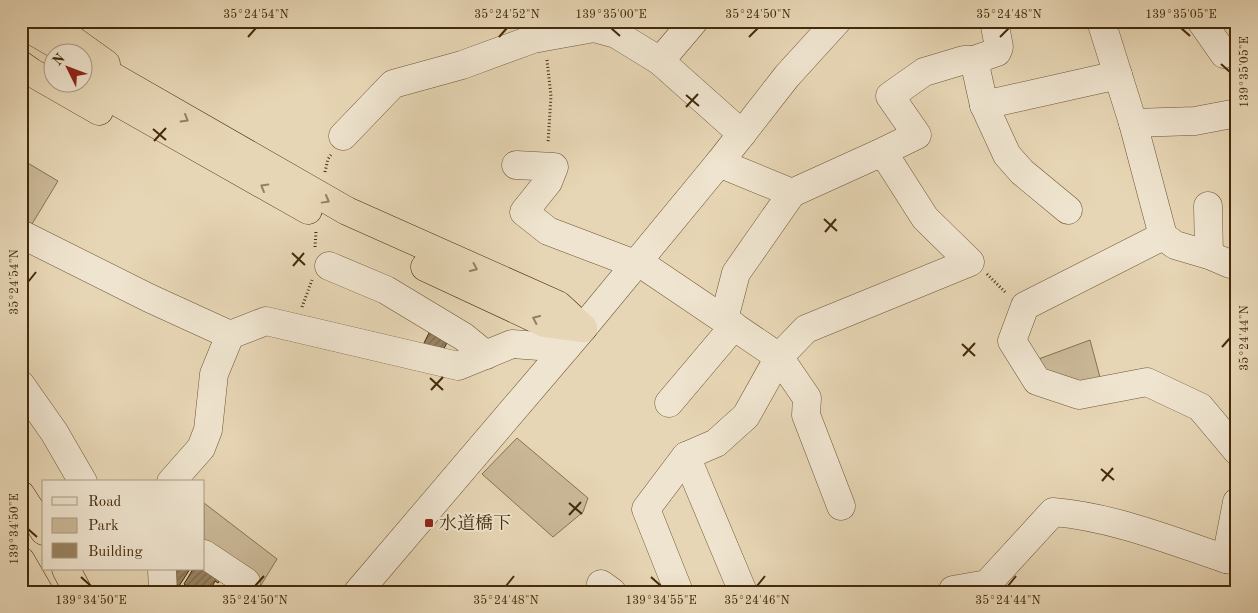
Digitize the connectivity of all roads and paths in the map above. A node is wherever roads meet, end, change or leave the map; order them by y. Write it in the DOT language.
graph roads {
  1 [pos="46,21"];
  2 [pos="694,21"];
  3 [pos="837,21"];
  4 [pos="994,21"];
  5 [pos="1101,21"];
  6 [pos="1201,21"];
  7 [pos="21,24"];
  8 [pos="594,24"];
  9 [pos="53,42"];
  10 [pos="21,47"];
  11 [pos="1237,48"];
  12 [pos="42,59"];
  13 [pos="974,60"];
  14 [pos="660,61"];
  15 [pos="21,65"];
  16 [pos="92,66"];
  17 [pos="549,67"];
  18 [pos="1118,74"];
  19 [pos="92,86"];
  20 [pos="984,105"];
  21 [pos="156,113"];
  22 [pos="1237,113"];
  23 [pos="1133,123"];
  24 [pos="742,134"];
  25 [pos="343,136"];
  26 [pos="548,145"];
  27 [pos="878,154"];
  28 [pos="719,163"];
  29 [pos="516,165"];
  30 [pos="325,175"];
  31 [pos="792,193"];
  32 [pos="1208,206"];
  33 [pos="1068,210"];
  34 [pos="21,234"];
  35 [pos="1163,236"];
  36 [pos="970,262"];
  37 [pos="636,263"];
  38 [pos="329,266"];
  39 [pos="1025,306"];
  40 [pos="729,322"];
  41 [pos="230,335"];
  42 [pos="575,338"];
  43 [pos="486,355"];
  44 [pos="779,357"];
  45 [pos="21,385"];
  46 [pos="668,403"];
  47 [pos="1237,451"];
  48 [pos="686,456"];
  49 [pos="82,480"];
  50 [pos="173,480"];
  51 [pos="21,494"];
  52 [pos="1237,502"];
  53 [pos="841,506"];
  54 [pos="42,528"];
  55 [pos="205,555"];
  56 [pos="1231,560"];
  57 [pos="21,561"];
  58 [pos="67,570"];
  59 [pos="162,570"];
  60 [pos="246,582"];
  61 [pos="39,592"];
  62 [pos="78,592"];
  63 [pos="163,592"];
  64 [pos="358,592"];
  65 [pos="679,592"];
  66 [pos="743,592"];
  67 [pos="952,592"];
  1 -- 21 [label="highway"];
  2 -- 14 [label="street"];
  3 -- 24 [label="street"];
  4 -- 13 [label="street"];
  5 -- 18 [label="street"];
  6 -- 11 [label="street"];
  7 -- 9 [label="highway"];
  8 -- 14 [label="street"];
  8 -- 25 [label="street"];
  10 -- 12 [label="highway"];
  13 -- 20 [label="street"];
  13 -- 27 [label="street"];
  14 -- 24 [label="street"];
  15 -- 21 [label="highway"];
  16 -- 21 [label="highway"];
  17 -- 26 [label="path"];
  18 -- 20 [label="street"];
  18 -- 23 [label="street"];
  19 -- 21 [label="highway"];
  20 -- 33 [label="street"];
  21 -- 42 [label="highway"];
  22 -- 23 [label="street"];
  23 -- 35 [label="street"];
  24 -- 28 [label="street"];
  25 -- 30 [label="path"];
  27 -- 31 [label="street"];
  27 -- 36 [label="street"];
  28 -- 31 [label="street"];
  28 -- 37 [label="street"];
  29 -- 37 [label="street"];
  31 -- 40 [label="street"];
  32 -- 35 [label="street"];
  34 -- 41 [label="street"];
  35 -- 39 [label="street"];
  36 -- 39 [label="path"];
  36 -- 44 [label="street"];
  37 -- 40 [label="street"];
  37 -- 42 [label="street"];
  38 -- 43 [label="street"];
  39 -- 47 [label="street"];
  40 -- 44 [label="street"];
  40 -- 46 [label="street"];
  41 -- 43 [label="street"];
  41 -- 50 [label="street"];
  42 -- 43 [label="street"];
  42 -- 64 [label="street"];
  44 -- 48 [label="street"];
  44 -- 53 [label="street"];
  45 -- 49 [label="street"];
  48 -- 65 [label="street"];
  48 -- 66 [label="street"];
  51 -- 54 [label="highway"];
  52 -- 56 [label="street"];
  55 -- 60 [label="street"];
  56 -- 67 [label="street"];
  57 -- 61 [label="highway"];
  58 -- 62 [label="highway"];
  59 -- 63 [label="street"];
}
